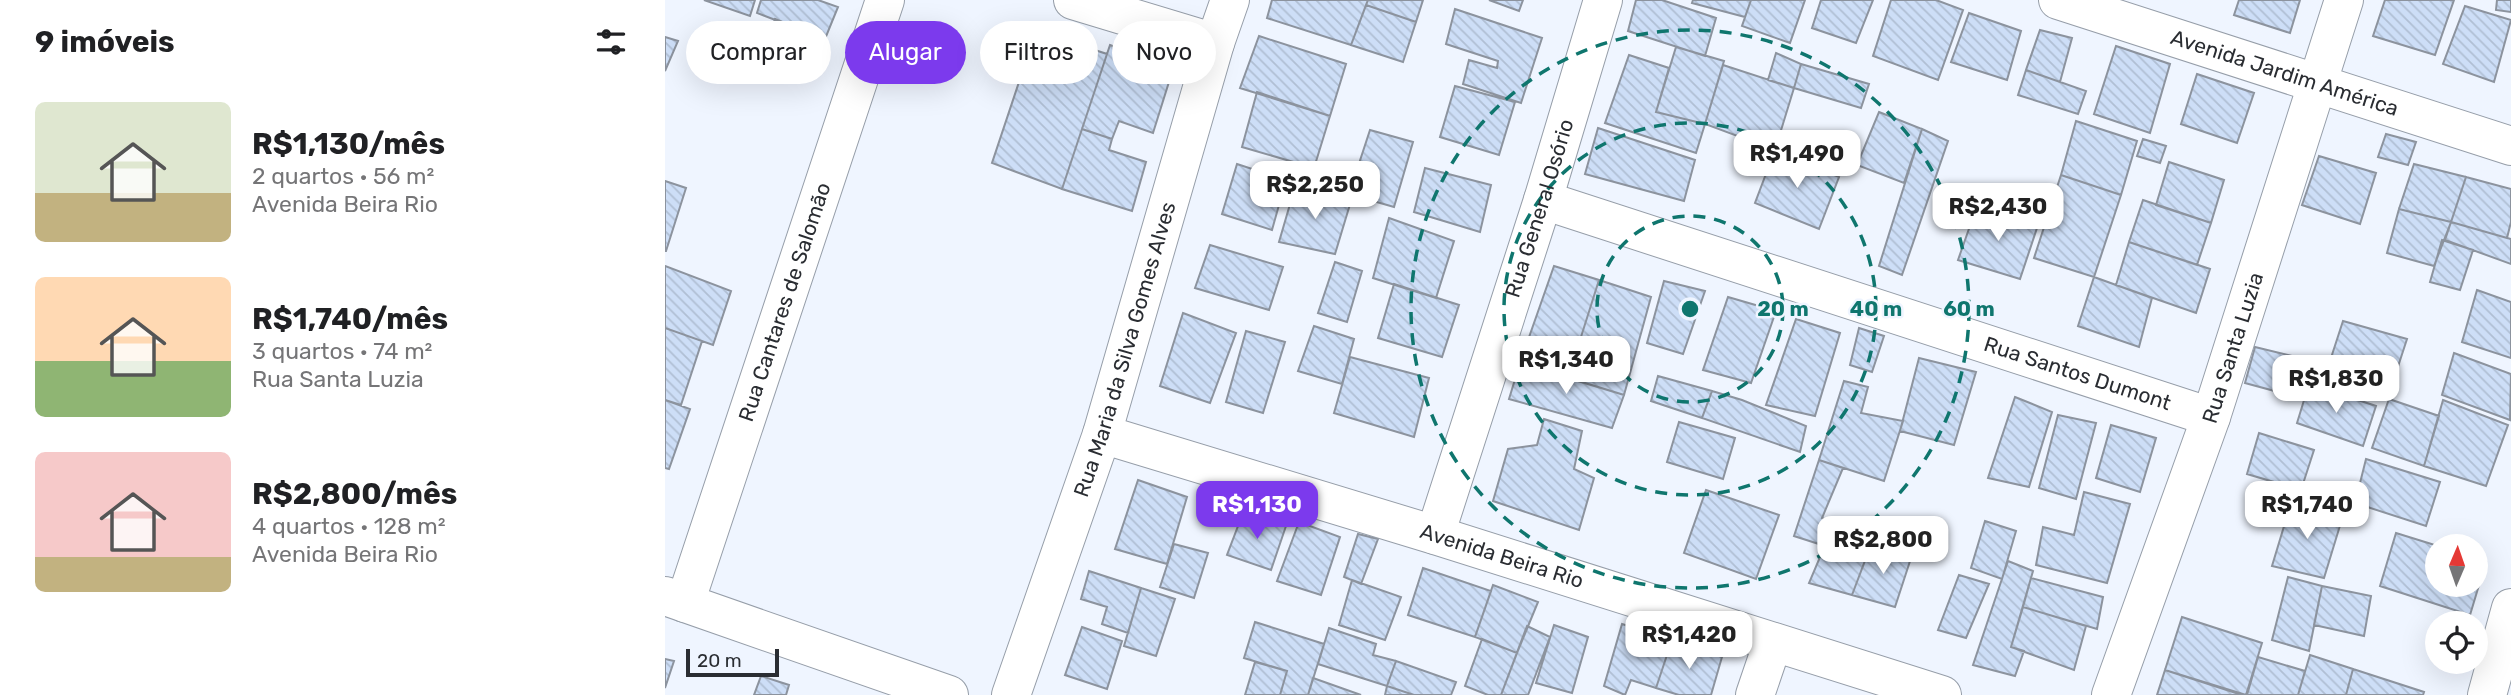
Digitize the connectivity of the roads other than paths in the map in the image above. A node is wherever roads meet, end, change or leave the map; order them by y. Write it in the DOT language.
graph roads {
  1 [pos="885,0"];
  2 [pos="1073,0"];
  3 [pos="1230,0"];
  4 [pos="1603,0"];
  5 [pos="2057,0"];
  6 [pos="2344,0"];
  7 [pos="1142,21"];
  8 [pos="1216,40"];
  9 [pos="1203,84"];
  10 [pos="2318,84"];
  11 [pos="2511,146"];
  12 [pos="1543,200"];
  13 [pos="2211,418"];
  14 [pos="1102,434"];
  15 [pos="1435,535"];
  16 [pos="675,600"];
  17 [pos="2511,608"];
  18 [pos="1773,642"];
  19 [pos="949,695"];
  20 [pos="1011,695"];
  21 [pos="1755,695"];
  22 [pos="1942,695"];
  23 [pos="2111,695"];
  24 [pos="2487,695"];
  1 -- 16 [label="street, Rua Cantares de Salomão"];
  2 -- 7 [label="street"];
  3 -- 8 [label="street, Rua Maria da Silva Gomes Alves"];
  4 -- 12 [label="street, Rua General Osório"];
  5 -- 10 [label="street, Avenida Jardim América"];
  6 -- 10 [label="street, Rua Santa Luzia"];
  9 -- 14 [label="street, Rua Maria da Silva Gomes Alves"];
  10 -- 11 [label="street, Avenida Jardim América"];
  10 -- 13 [label="street, Rua Santa Luzia"];
  12 -- 13 [label="street, Rua Santos Dumont"];
  12 -- 15 [label="street, Rua General Osório"];
  13 -- 23 [label="street, Rua Santa Luzia"];
  14 -- 15 [label="street, Avenida Beira Rio"];
  14 -- 20 [label="street, Rua Maria da Silva Gomes Alves"];
  15 -- 18 [label="street, Avenida Beira Rio"];
  16 -- 19 [label="street"];
  17 -- 24 [label="street"];
  18 -- 21 [label="street"];
  18 -- 22 [label="street, Avenida Beira Rio"];
}
